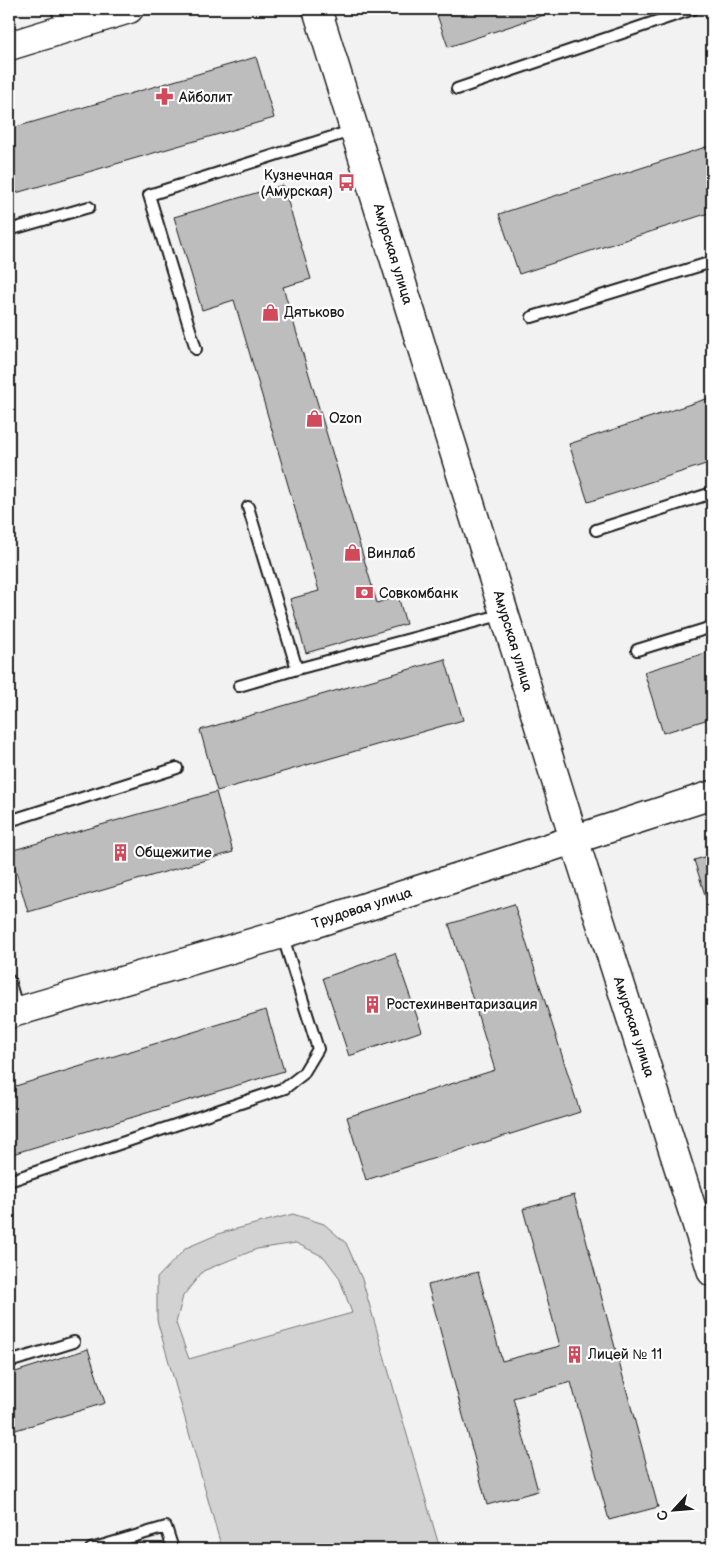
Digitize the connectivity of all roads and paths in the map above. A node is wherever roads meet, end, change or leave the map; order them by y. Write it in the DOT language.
graph roads {
  1 [pos="129,9"];
  2 [pos="316,9"];
  3 [pos="693,9"];
  4 [pos="60,19"];
  5 [pos="9,46"];
  6 [pos="457,89"];
  7 [pos="354,130"];
  8 [pos="88,207"];
  9 [pos="9,230"];
  10 [pos="712,262"];
  11 [pos="532,317"];
  12 [pos="196,349"];
  13 [pos="712,493"];
  14 [pos="248,507"];
  15 [pos="596,530"];
  16 [pos="505,614"];
  17 [pos="712,627"];
  18 [pos="637,650"];
  19 [pos="297,669"];
  20 [pos="239,686"];
  21 [pos="177,768"];
  22 [pos="712,795"];
  23 [pos="9,821"];
  24 [pos="574,839"];
  25 [pos="282,934"];
  26 [pos="9,980"];
  27 [pos="14,1013"];
  28 [pos="9,1181"];
  29 [pos="712,1272"];
  30 [pos="74,1342"];
  31 [pos="9,1362"];
  32 [pos="91,1549"];
  33 [pos="173,1549"];
  1 -- 4 [label="street"];
  2 -- 7 [label="street, Амурская улица"];
  3 -- 6 [label="lane"];
  4 -- 5 [label="street"];
  7 -- 12 [label="lane"];
  7 -- 16 [label="street, Амурская улица"];
  8 -- 9 [label="lane"];
  10 -- 11 [label="lane"];
  13 -- 15 [label="lane"];
  14 -- 19 [label="lane"];
  16 -- 19 [label="lane"];
  16 -- 24 [label="street, Амурская улица"];
  17 -- 18 [label="lane"];
  19 -- 20 [label="lane"];
  21 -- 23 [label="lane"];
  22 -- 24 [label="street, Трудовая улица"];
  24 -- 25 [label="street, Трудовая улица"];
  24 -- 29 [label="street, Амурская улица"];
  25 -- 27 [label="street, Трудовая улица"];
  25 -- 28 [label="lane"];
  26 -- 27 [label="lane"];
  30 -- 31 [label="lane"];
  32 -- 33 [label="lane"];
}
